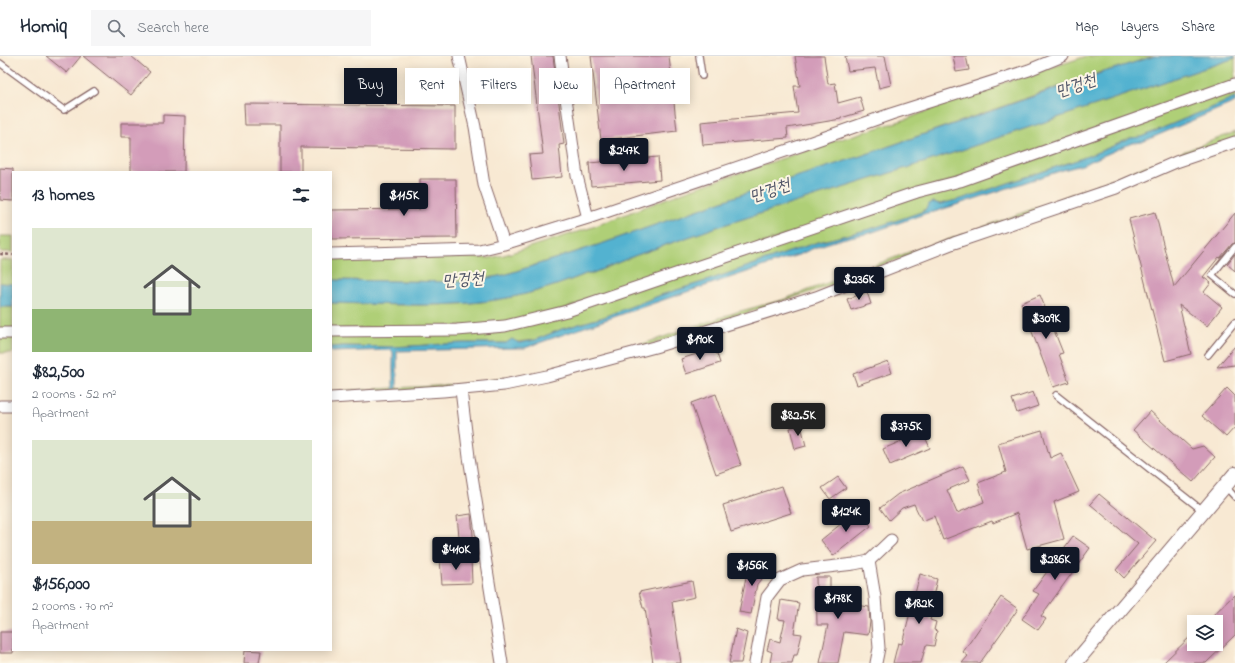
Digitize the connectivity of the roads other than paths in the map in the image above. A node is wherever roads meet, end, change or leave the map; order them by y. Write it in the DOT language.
graph roads {
  1 [pos="459,56"];
  2 [pos="560,56"];
  3 [pos="699,56"];
  4 [pos="1063,56"];
  5 [pos="0,62"];
  6 [pos="702,76"];
  7 [pos="1235,84"];
  8 [pos="94,91"];
  9 [pos="1235,142"];
  10 [pos="588,218"];
  11 [pos="504,244"];
  12 [pos="1235,246"];
  13 [pos="332,254"];
  14 [pos="1235,294"];
  15 [pos="1235,322"];
  16 [pos="332,331"];
  17 [pos="0,333"];
  18 [pos="12,333"];
  19 [pos="1208,356"];
  20 [pos="461,390"];
  21 [pos="1056,395"];
  22 [pos="332,398"];
  23 [pos="0,406"];
  24 [pos="12,406"];
  25 [pos="1235,474"];
  26 [pos="1225,486"];
  27 [pos="1235,497"];
  28 [pos="1204,511"];
  29 [pos="891,540"];
  30 [pos="869,561"];
  31 [pos="502,663"];
  32 [pos="754,663"];
  33 [pos="876,663"];
  34 [pos="1074,663"];
  1 -- 11 [label="street"];
  2 -- 10 [label="street"];
  3 -- 6 [label="lane"];
  4 -- 10 [label="street"];
  5 -- 8 [label="lane"];
  7 -- 16 [label="street"];
  9 -- 20 [label="street"];
  10 -- 11 [label="street"];
  11 -- 13 [label="street"];
  12 -- 14 [label="lane"];
  15 -- 19 [label="lane"];
  17 -- 18 [label="street"];
  20 -- 22 [label="street"];
  20 -- 31 [label="street"];
  21 -- 28 [label="lane"];
  23 -- 24 [label="street"];
  25 -- 26 [label="street"];
  26 -- 27 [label="lane"];
  26 -- 28 [label="street"];
  28 -- 34 [label="street"];
  29 -- 30 [label="street"];
  30 -- 32 [label="street"];
  30 -- 33 [label="street"];
}
